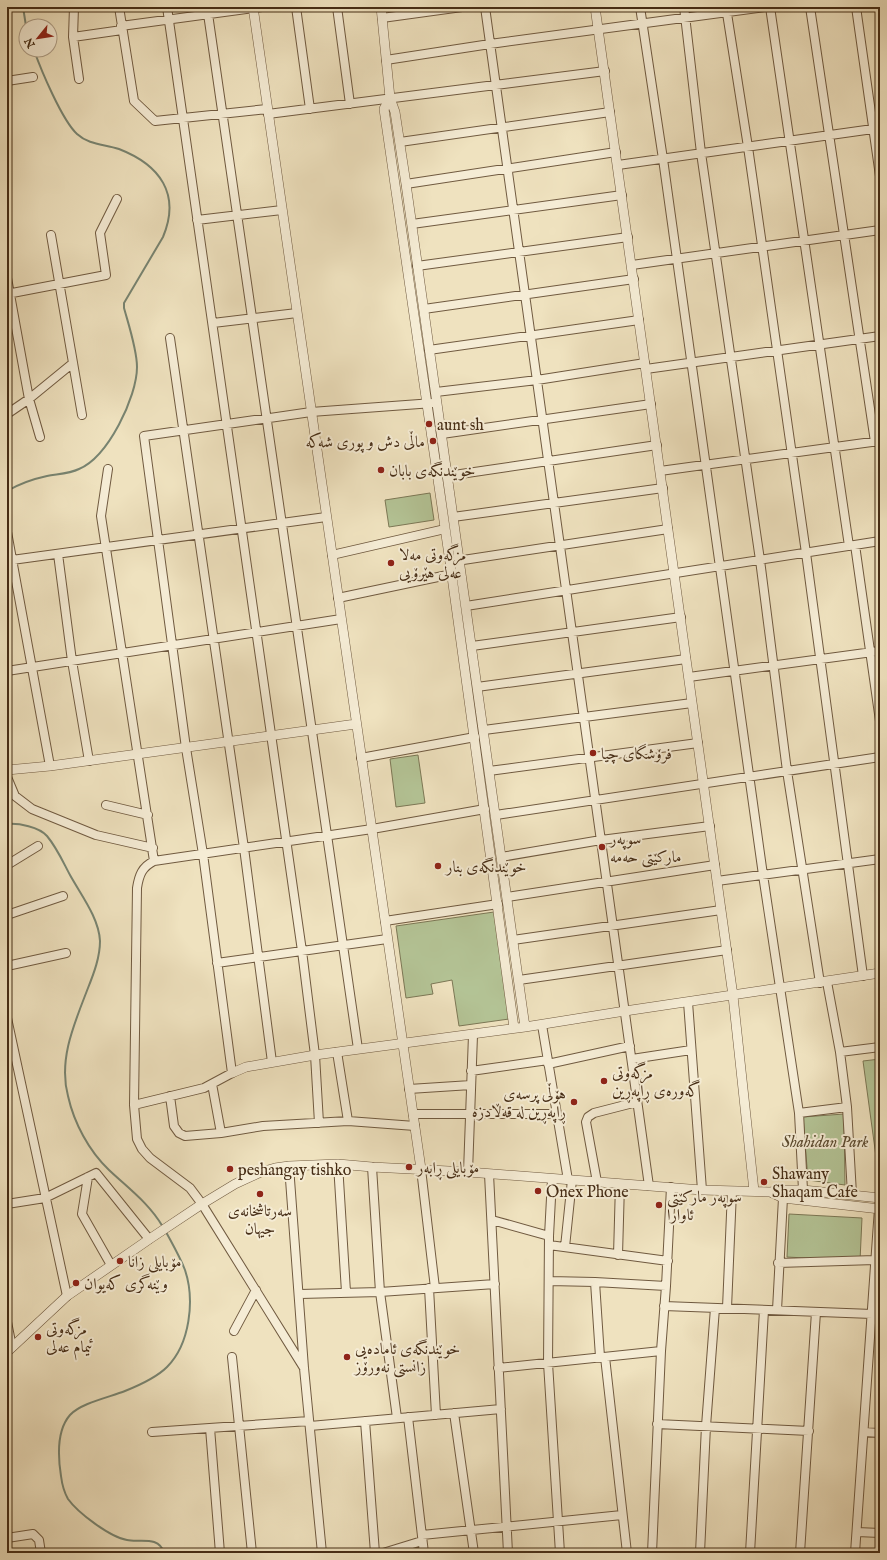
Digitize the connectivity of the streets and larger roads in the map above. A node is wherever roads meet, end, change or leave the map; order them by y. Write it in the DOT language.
graph roads {
  1 [pos="74,7"];
  2 [pos="119,7"];
  3 [pos="167,7"];
  4 [pos="256,7"];
  5 [pos="296,7"];
  6 [pos="337,7"];
  7 [pos="381,7"];
  8 [pos="462,7"];
  9 [pos="485,7"];
  10 [pos="595,7"];
  11 [pos="640,7"];
  12 [pos="684,7"];
  13 [pos="765,7"];
  14 [pos="770,7"];
  15 [pos="810,7"];
  16 [pos="856,7"];
  17 [pos="726,9"];
  18 [pos="208,11"];
  19 [pos="685,17"];
  20 [pos="382,18"];
  21 [pos="169,20"];
  22 [pos="642,23"];
  23 [pos="122,28"];
  24 [pos="598,29"];
  25 [pos="73,37"];
  26 [pos="490,44"];
  27 [pos="386,60"];
  28 [pos="605,71"];
  29 [pos="34,77"];
  30 [pos="78,79"];
  31 [pos="7,81"];
  32 [pos="496,85"];
  33 [pos="390,98"];
  34 [pos="350,104"];
  35 [pos="310,109"];
  36 [pos="268,111"];
  37 [pos="610,112"];
  38 [pos="222,114"];
  39 [pos="182,118"];
  40 [pos="501,127"];
  41 [pos="877,128"];
  42 [pos="830,135"];
  43 [pos="788,141"];
  44 [pos="400,142"];
  45 [pos="748,147"];
  46 [pos="616,152"];
  47 [pos="701,153"];
  48 [pos="663,159"];
  49 [pos="618,166"];
  50 [pos="507,169"];
  51 [pos="880,176"];
  52 [pos="406,184"];
  53 [pos="622,195"];
  54 [pos="117,199"];
  55 [pos="282,210"];
  56 [pos="513,210"];
  57 [pos="237,215"];
  58 [pos="197,220"];
  59 [pos="412,224"];
  60 [pos="880,230"];
  61 [pos="51,234"];
  62 [pos="844,235"];
  63 [pos="628,237"];
  64 [pos="803,241"];
  65 [pos="762,247"];
  66 [pos="519,252"];
  67 [pos="716,253"];
  68 [pos="677,259"];
  69 [pos="632,265"];
  70 [pos="417,266"];
  71 [pos="7,278"];
  72 [pos="634,279"];
  73 [pos="59,284"];
  74 [pos="8,294"];
  75 [pos="525,295"];
  76 [pos="424,309"];
  77 [pos="297,312"];
  78 [pos="252,318"];
  79 [pos="639,320"];
  80 [pos="213,323"];
  81 [pos="530,336"];
  82 [pos="880,336"];
  83 [pos="170,338"];
  84 [pos="860,339"];
  85 [pos="819,344"];
  86 [pos="429,350"];
  87 [pos="776,351"];
  88 [pos="731,357"];
  89 [pos="692,362"];
  90 [pos="73,363"];
  91 [pos="646,366"];
  92 [pos="537,380"];
  93 [pos="436,392"];
  94 [pos="29,399"];
  95 [pos="437,403"];
  96 [pos="427,404"];
  97 [pos="651,404"];
  98 [pos="311,412"];
  99 [pos="7,414"];
  100 [pos="82,415"];
  101 [pos="267,419"];
  102 [pos="542,420"];
  103 [pos="226,423"];
  104 [pos="184,430"];
  105 [pos="442,434"];
  106 [pos="40,436"];
  107 [pos="878,442"];
  108 [pos="657,445"];
  109 [pos="834,448"];
  110 [pos="790,453"];
  111 [pos="746,460"];
  112 [pos="548,461"];
  113 [pos="706,465"];
  114 [pos="108,469"];
  115 [pos="660,471"];
  116 [pos="447,476"];
  117 [pos="663,488"];
  118 [pos="554,503"];
  119 [pos="326,517"];
  120 [pos="453,517"];
  121 [pos="282,523"];
  122 [pos="668,528"];
  123 [pos="240,529"];
  124 [pos="445,529"];
  125 [pos="7,532"];
  126 [pos="198,534"];
  127 [pos="158,540"];
  128 [pos="880,541"];
  129 [pos="560,545"];
  130 [pos="106,546"];
  131 [pos="852,546"];
  132 [pos="806,553"];
  133 [pos="58,554"];
  134 [pos="332,556"];
  135 [pos="12,560"];
  136 [pos="760,560"];
  137 [pos="454,561"];
  138 [pos="720,566"];
  139 [pos="456,573"];
  140 [pos="675,573"];
  141 [pos="566,590"];
  142 [pos="338,598"];
  143 [pos="466,606"];
  144 [pos="681,617"];
  145 [pos="341,619"];
  146 [pos="297,626"];
  147 [pos="469,626"];
  148 [pos="459,627"];
  149 [pos="256,632"];
  150 [pos="572,633"];
  151 [pos="214,639"];
  152 [pos="172,645"];
  153 [pos="472,646"];
  154 [pos="880,651"];
  155 [pos="870,652"];
  156 [pos="123,653"];
  157 [pos="686,659"];
  158 [pos="819,659"];
  159 [pos="72,661"];
  160 [pos="774,665"];
  161 [pos="32,667"];
  162 [pos="735,670"];
  163 [pos="7,671"];
  164 [pos="578,674"];
  165 [pos="689,677"];
  166 [pos="477,687"];
  167 [pos="692,702"];
  168 [pos="584,718"];
  169 [pos="880,721"];
  170 [pos="356,724"];
  171 [pos="312,730"];
  172 [pos="484,730"];
  173 [pos="270,736"];
  174 [pos="475,737"];
  175 [pos="227,742"];
  176 [pos="698,743"];
  177 [pos="186,748"];
  178 [pos="139,754"];
  179 [pos="880,757"];
  180 [pos="361,758"];
  181 [pos="589,758"];
  182 [pos="89,761"];
  183 [pos="834,764"];
  184 [pos="50,766"];
  185 [pos="7,770"];
  186 [pos="489,771"];
  187 [pos="787,771"];
  188 [pos="7,777"];
  189 [pos="750,777"];
  190 [pos="704,784"];
  191 [pos="595,800"];
  192 [pos="106,806"];
  193 [pos="485,809"];
  194 [pos="148,814"];
  195 [pos="496,815"];
  196 [pos="710,826"];
  197 [pos="372,829"];
  198 [pos="327,834"];
  199 [pos="601,840"];
  200 [pos="286,841"];
  201 [pos="38,846"];
  202 [pos="153,848"];
  203 [pos="244,848"];
  204 [pos="203,854"];
  205 [pos="501,857"];
  206 [pos="880,859"];
  207 [pos="154,861"];
  208 [pos="848,864"];
  209 [pos="7,865"];
  210 [pos="715,865"];
  211 [pos="802,870"];
  212 [pos="763,875"];
  213 [pos="717,881"];
  214 [pos="607,882"];
  215 [pos="63,896"];
  216 [pos="507,897"];
  217 [pos="498,904"];
  218 [pos="721,910"];
  219 [pos="7,916"];
  220 [pos="385,921"];
  221 [pos="613,926"];
  222 [pos="387,939"];
  223 [pos="513,940"];
  224 [pos="343,945"];
  225 [pos="727,950"];
  226 [pos="302,951"];
  227 [pos="66,953"];
  228 [pos="259,957"];
  229 [pos="217,963"];
  230 [pos="7,966"];
  231 [pos="618,966"];
  232 [pos="880,973"];
  233 [pos="863,976"];
  234 [pos="519,980"];
  235 [pos="824,982"];
  236 [pos="780,988"];
  237 [pos="733,996"];
  238 [pos="688,1002"];
  239 [pos="625,1011"];
  240 [pos="7,1018"];
  241 [pos="542,1025"];
  242 [pos="525,1027"];
  243 [pos="514,1028"];
  244 [pos="473,1035"];
  245 [pos="403,1044"];
  246 [pos="630,1046"];
  247 [pos="880,1047"];
  248 [pos="358,1049"];
  249 [pos="692,1050"];
  250 [pos="337,1052"];
  251 [pos="840,1052"];
  252 [pos="315,1055"];
  253 [pos="632,1059"];
  254 [pos="272,1062"];
  255 [pos="548,1062"];
  256 [pos="471,1071"];
  257 [pos="232,1073"];
  258 [pos="212,1084"];
  259 [pos="471,1085"];
  260 [pos="409,1089"];
  261 [pos="170,1096"];
  262 [pos="637,1102"];
  263 [pos="134,1105"];
  264 [pos="847,1107"];
  265 [pos="799,1113"];
  266 [pos="413,1114"];
  267 [pos="470,1114"];
  268 [pos="557,1114"];
  269 [pos="348,1121"];
  270 [pos="319,1123"];
  271 [pos="414,1126"];
  272 [pos="221,1133"];
  273 [pos="338,1164"];
  274 [pos="289,1166"];
  275 [pos="372,1167"];
  276 [pos="421,1169"];
  277 [pos="468,1172"];
  278 [pos="489,1174"];
  279 [pos="88,1177"];
  280 [pos="552,1179"];
  281 [pos="570,1180"];
  282 [pos="596,1182"];
  283 [pos="620,1184"];
  284 [pos="649,1186"];
  285 [pos="671,1187"];
  286 [pos="702,1190"];
  287 [pos="803,1190"];
  288 [pos="732,1191"];
  289 [pos="754,1191"];
  290 [pos="770,1192"];
  291 [pos="852,1194"];
  292 [pos="45,1198"];
  293 [pos="783,1198"];
  294 [pos="880,1198"];
  295 [pos="7,1204"];
  296 [pos="202,1204"];
  297 [pos="879,1208"];
  298 [pos="492,1220"];
  299 [pos="549,1236"];
  300 [pos="150,1238"];
  301 [pos="878,1243"];
  302 [pos="549,1245"];
  303 [pos="565,1247"];
  304 [pos="618,1255"];
  305 [pos="875,1260"];
  306 [pos="668,1261"];
  307 [pos="778,1263"];
  308 [pos="111,1265"];
  309 [pos="549,1281"];
  310 [pos="595,1282"];
  311 [pos="495,1284"];
  312 [pos="666,1286"];
  313 [pos="432,1288"];
  314 [pos="256,1290"];
  315 [pos="346,1292"];
  316 [pos="380,1292"];
  317 [pos="876,1293"];
  318 [pos="300,1294"];
  319 [pos="67,1296"];
  320 [pos="664,1306"];
  321 [pos="715,1308"];
  322 [pos="727,1308"];
  323 [pos="764,1310"];
  324 [pos="777,1310"];
  325 [pos="816,1312"];
  326 [pos="872,1314"];
  327 [pos="7,1322"];
  328 [pos="234,1331"];
  329 [pos="10,1350"];
  330 [pos="660,1352"];
  331 [pos="603,1357"];
  332 [pos="232,1358"];
  333 [pos="548,1363"];
  334 [pos="304,1368"];
  335 [pos="498,1368"];
  336 [pos="501,1409"];
  337 [pos="454,1413"];
  338 [pos="436,1415"];
  339 [pos="408,1417"];
  340 [pos="396,1418"];
  341 [pos="365,1421"];
  342 [pos="310,1424"];
  343 [pos="657,1424"];
  344 [pos="238,1426"];
  345 [pos="706,1426"];
  346 [pos="210,1428"];
  347 [pos="757,1429"];
  348 [pos="809,1431"];
  349 [pos="152,1432"];
  350 [pos="864,1432"];
  351 [pos="880,1433"];
  352 [pos="622,1515"];
  353 [pos="558,1522"];
  354 [pos="507,1526"];
  355 [pos="471,1530"];
  356 [pos="857,1532"];
  357 [pos="880,1533"];
  358 [pos="7,1538"];
  359 [pos="422,1538"];
  360 [pos="41,1553"];
  361 [pos="220,1553"];
  362 [pos="252,1553"];
  363 [pos="322,1553"];
  364 [pos="375,1553"];
  365 [pos="383,1553"];
  366 [pos="424,1553"];
  367 [pos="474,1553"];
  368 [pos="508,1553"];
  369 [pos="560,1553"];
  370 [pos="627,1553"];
  371 [pos="652,1553"];
  372 [pos="700,1553"];
  373 [pos="750,1553"];
  374 [pos="800,1553"];
  375 [pos="855,1553"];
  1 -- 25 [label="street"];
  2 -- 23 [label="street"];
  3 -- 21 [label="street"];
  4 -- 18 [label="street"];
  4 -- 36 [label="street"];
  5 -- 35 [label="street"];
  6 -- 34 [label="street"];
  7 -- 20 [label="street"];
  8 -- 20 [label="street"];
  9 -- 26 [label="street"];
  10 -- 24 [label="street"];
  11 -- 22 [label="street"];
  12 -- 19 [label="street"];
  13 -- 17 [label="street"];
  14 -- 43 [label="street"];
  15 -- 42 [label="street"];
  16 -- 41 [label="street"];
  17 -- 19 [label="street"];
  17 -- 45 [label="street"];
  18 -- 21 [label="street"];
  18 -- 38 [label="street"];
  19 -- 22 [label="street"];
  19 -- 47 [label="street"];
  20 -- 27 [label="street"];
  21 -- 23 [label="street"];
  21 -- 39 [label="street"];
  22 -- 24 [label="street"];
  22 -- 48 [label="street"];
  23 -- 25 [label="street"];
  23 -- 39 [label="street"];
  24 -- 26 [label="street"];
  24 -- 28 [label="street"];
  25 -- 30 [label="street"];
  26 -- 27 [label="street"];
  26 -- 32 [label="street"];
  27 -- 33 [label="street"];
  28 -- 32 [label="street"];
  28 -- 37 [label="street"];
  29 -- 31 [label="street"];
  32 -- 33 [label="street"];
  32 -- 40 [label="street"];
  33 -- 34 [label="street"];
  33 -- 44 [label="street"];
  33 -- 96 [label="street"];
  34 -- 35 [label="street"];
  35 -- 36 [label="street"];
  36 -- 38 [label="street"];
  36 -- 55 [label="street"];
  37 -- 40 [label="street"];
  37 -- 46 [label="street"];
  38 -- 39 [label="street"];
  38 -- 57 [label="street"];
  39 -- 58 [label="street"];
  40 -- 44 [label="street"];
  40 -- 50 [label="street"];
  41 -- 42 [label="street"];
  41 -- 51 [label="street"];
  42 -- 43 [label="street"];
  42 -- 62 [label="street"];
  43 -- 45 [label="street"];
  43 -- 64 [label="street"];
  44 -- 52 [label="street"];
  45 -- 47 [label="street"];
  45 -- 65 [label="street"];
  46 -- 49 [label="street"];
  46 -- 50 [label="street"];
  47 -- 48 [label="street"];
  47 -- 67 [label="street"];
  48 -- 49 [label="street"];
  48 -- 68 [label="street"];
  49 -- 53 [label="street"];
  50 -- 52 [label="street"];
  50 -- 56 [label="street"];
  52 -- 59 [label="street"];
  53 -- 56 [label="street"];
  53 -- 63 [label="street"];
  54 -- 73 [label="street"];
  55 -- 57 [label="street"];
  55 -- 77 [label="street"];
  56 -- 59 [label="street"];
  56 -- 66 [label="street"];
  57 -- 58 [label="street"];
  57 -- 78 [label="street"];
  58 -- 80 [label="street"];
  59 -- 70 [label="street"];
  60 -- 62 [label="street"];
  61 -- 73 [label="street"];
  62 -- 64 [label="street"];
  62 -- 84 [label="street"];
  63 -- 66 [label="street"];
  63 -- 69 [label="street"];
  64 -- 65 [label="street"];
  64 -- 85 [label="street"];
  65 -- 67 [label="street"];
  65 -- 87 [label="street"];
  66 -- 70 [label="street"];
  66 -- 75 [label="street"];
  67 -- 68 [label="street"];
  67 -- 88 [label="street"];
  68 -- 69 [label="street"];
  68 -- 89 [label="street"];
  69 -- 72 [label="street"];
  70 -- 76 [label="street"];
  71 -- 74 [label="street"];
  72 -- 75 [label="street"];
  72 -- 79 [label="street"];
  73 -- 74 [label="street"];
  73 -- 90 [label="street"];
  74 -- 94 [label="street"];
  75 -- 76 [label="street"];
  75 -- 81 [label="street"];
  76 -- 86 [label="street"];
  77 -- 78 [label="street"];
  77 -- 98 [label="street"];
  78 -- 80 [label="street"];
  78 -- 101 [label="street"];
  79 -- 81 [label="street"];
  79 -- 91 [label="street"];
  80 -- 103 [label="street"];
  81 -- 86 [label="street"];
  81 -- 92 [label="street"];
  82 -- 84 [label="street"];
  83 -- 104 [label="street"];
  84 -- 85 [label="street"];
  84 -- 107 [label="street"];
  85 -- 87 [label="street"];
  85 -- 109 [label="street"];
  86 -- 93 [label="street"];
  87 -- 88 [label="street"];
  87 -- 110 [label="street"];
  88 -- 89 [label="street"];
  88 -- 111 [label="street"];
  89 -- 91 [label="street"];
  89 -- 113 [label="street"];
  90 -- 94 [label="street"];
  90 -- 100 [label="street"];
  91 -- 92 [label="street"];
  91 -- 97 [label="street"];
  92 -- 93 [label="street"];
  92 -- 102 [label="street"];
  93 -- 95 [label="street"];
  94 -- 99 [label="street"];
  94 -- 106 [label="street"];
  95 -- 96 [label="street"];
  95 -- 105 [label="street"];
  96 -- 98 [label="street"];
  96 -- 124 [label="street"];
  97 -- 102 [label="street"];
  97 -- 108 [label="street"];
  98 -- 101 [label="street"];
  98 -- 119 [label="street"];
  101 -- 103 [label="street"];
  101 -- 121 [label="street"];
  102 -- 105 [label="street"];
  102 -- 112 [label="street"];
  103 -- 104 [label="street"];
  103 -- 123 [label="street"];
  104 -- 126 [label="street"];
  104 -- 127 [label="street"];
  105 -- 116 [label="street"];
  107 -- 109 [label="street"];
  108 -- 112 [label="street"];
  108 -- 115 [label="street"];
  109 -- 110 [label="street"];
  109 -- 131 [label="street"];
  110 -- 111 [label="street"];
  110 -- 132 [label="street"];
  111 -- 113 [label="street"];
  111 -- 136 [label="street"];
  112 -- 116 [label="street"];
  112 -- 118 [label="street"];
  113 -- 115 [label="street"];
  113 -- 138 [label="street"];
  114 -- 130 [label="street"];
  115 -- 117 [label="street"];
  116 -- 120 [label="street"];
  117 -- 118 [label="street"];
  117 -- 122 [label="street"];
  118 -- 120 [label="street"];
  118 -- 129 [label="street"];
  119 -- 121 [label="street"];
  119 -- 134 [label="street"];
  120 -- 137 [label="street"];
  121 -- 123 [label="street"];
  121 -- 146 [label="street"];
  122 -- 129 [label="street"];
  122 -- 140 [label="street"];
  123 -- 126 [label="street"];
  123 -- 149 [label="street"];
  124 -- 134 [label="street"];
  124 -- 137 [label="street"];
  125 -- 135 [label="street"];
  126 -- 127 [label="street"];
  126 -- 151 [label="street"];
  127 -- 130 [label="street"];
  127 -- 152 [label="street"];
  128 -- 131 [label="street"];
  129 -- 137 [label="street"];
  129 -- 141 [label="street"];
  130 -- 133 [label="street"];
  130 -- 156 [label="street"];
  131 -- 132 [label="street"];
  131 -- 155 [label="street"];
  132 -- 136 [label="street"];
  132 -- 158 [label="street"];
  133 -- 135 [label="street"];
  133 -- 159 [label="street"];
  134 -- 142 [label="street"];
  135 -- 161 [label="street"];
  136 -- 138 [label="street"];
  136 -- 160 [label="street"];
  137 -- 139 [label="street"];
  138 -- 140 [label="street"];
  138 -- 162 [label="street"];
  139 -- 142 [label="street"];
  139 -- 143 [label="street"];
  139 -- 148 [label="street"];
  140 -- 141 [label="street"];
  140 -- 144 [label="street"];
  141 -- 143 [label="street"];
  141 -- 150 [label="street"];
  142 -- 145 [label="street"];
  143 -- 147 [label="street"];
  144 -- 150 [label="street"];
  144 -- 157 [label="street"];
  145 -- 146 [label="street"];
  145 -- 170 [label="street"];
  146 -- 149 [label="street"];
  146 -- 171 [label="street"];
  147 -- 148 [label="street"];
  147 -- 153 [label="street"];
  148 -- 174 [label="street"];
  149 -- 151 [label="street"];
  149 -- 173 [label="street"];
  150 -- 153 [label="street"];
  150 -- 164 [label="street"];
  151 -- 152 [label="street"];
  151 -- 175 [label="street"];
  152 -- 156 [label="street"];
  152 -- 177 [label="street"];
  153 -- 166 [label="street"];
  154 -- 155 [label="street"];
  155 -- 158 [label="street"];
  155 -- 169 [label="street"];
  156 -- 159 [label="street"];
  156 -- 178 [label="street"];
  157 -- 164 [label="street"];
  157 -- 165 [label="street"];
  158 -- 160 [label="street"];
  158 -- 183 [label="street"];
  159 -- 161 [label="street"];
  159 -- 182 [label="street"];
  160 -- 162 [label="street"];
  160 -- 187 [label="street"];
  161 -- 163 [label="street"];
  161 -- 184 [label="street"];
  162 -- 165 [label="street"];
  162 -- 189 [label="street"];
  164 -- 166 [label="street"];
  164 -- 168 [label="street"];
  165 -- 167 [label="street"];
  166 -- 172 [label="street"];
  167 -- 168 [label="street"];
  167 -- 176 [label="street"];
  168 -- 172 [label="street"];
  168 -- 181 [label="street"];
  170 -- 171 [label="street"];
  170 -- 180 [label="street"];
  171 -- 173 [label="street"];
  171 -- 198 [label="street"];
  172 -- 186 [label="street"];
  173 -- 175 [label="street"];
  173 -- 200 [label="street"];
  174 -- 180 [label="street"];
  174 -- 193 [label="street"];
  175 -- 177 [label="street"];
  175 -- 203 [label="street"];
  176 -- 181 [label="street"];
  176 -- 190 [label="street"];
  177 -- 178 [label="street"];
  177 -- 204 [label="street"];
  178 -- 182 [label="street"];
  178 -- 194 [label="street"];
  179 -- 183 [label="street"];
  180 -- 197 [label="street"];
  181 -- 186 [label="street"];
  181 -- 191 [label="street"];
  182 -- 184 [label="street"];
  183 -- 187 [label="street"];
  183 -- 208 [label="street"];
  184 -- 185 [label="street"];
  186 -- 195 [label="street"];
  187 -- 189 [label="street"];
  187 -- 211 [label="street"];
  188 -- 202 [label="street"];
  189 -- 190 [label="street"];
  189 -- 212 [label="street"];
  190 -- 191 [label="street"];
  190 -- 196 [label="street"];
  191 -- 195 [label="street"];
  191 -- 199 [label="street"];
  192 -- 194 [label="street"];
  193 -- 197 [label="street"];
  193 -- 217 [label="street"];
  194 -- 202 [label="street"];
  195 -- 205 [label="street"];
  196 -- 199 [label="street"];
  196 -- 210 [label="street"];
  197 -- 198 [label="street"];
  197 -- 220 [label="street"];
  198 -- 200 [label="street"];
  198 -- 224 [label="street"];
  199 -- 205 [label="street"];
  199 -- 214 [label="street"];
  200 -- 203 [label="street"];
  200 -- 226 [label="street"];
  201 -- 209 [label="street"];
  202 -- 207 [label="street"];
  203 -- 204 [label="street"];
  203 -- 228 [label="street"];
  204 -- 207 [label="street"];
  204 -- 229 [label="street"];
  205 -- 216 [label="street"];
  206 -- 208 [label="street"];
  207 -- 263 [label="street"];
  208 -- 211 [label="street"];
  208 -- 233 [label="street"];
  210 -- 213 [label="street"];
  210 -- 214 [label="street"];
  211 -- 212 [label="street"];
  211 -- 235 [label="street"];
  212 -- 213 [label="street"];
  212 -- 236 [label="street"];
  213 -- 218 [label="street"];
  214 -- 216 [label="street"];
  214 -- 221 [label="street"];
  215 -- 219 [label="street"];
  216 -- 223 [label="street"];
  217 -- 220 [label="street"];
  217 -- 243 [label="street"];
  218 -- 221 [label="street"];
  218 -- 225 [label="street"];
  220 -- 222 [label="street"];
  221 -- 223 [label="street"];
  221 -- 231 [label="street"];
  222 -- 224 [label="street"];
  222 -- 245 [label="street"];
  223 -- 234 [label="street"];
  224 -- 226 [label="street"];
  224 -- 248 [label="street"];
  225 -- 231 [label="street"];
  225 -- 237 [label="street"];
  226 -- 228 [label="street"];
  226 -- 252 [label="street"];
  227 -- 230 [label="street"];
  228 -- 229 [label="street"];
  228 -- 254 [label="street"];
  229 -- 257 [label="street"];
  231 -- 234 [label="street"];
  231 -- 239 [label="street"];
  232 -- 233 [label="street"];
  233 -- 235 [label="street"];
  234 -- 242 [label="street"];
  235 -- 236 [label="street"];
  235 -- 251 [label="street"];
  236 -- 237 [label="street"];
  236 -- 265 [label="street"];
  237 -- 238 [label="street"];
  237 -- 289 [label="street"];
  238 -- 239 [label="street"];
  238 -- 249 [label="street"];
  239 -- 241 [label="street"];
  239 -- 246 [label="street"];
  240 -- 292 [label="street"];
  241 -- 242 [label="street"];
  241 -- 255 [label="street"];
  242 -- 243 [label="street"];
  243 -- 244 [label="street"];
  244 -- 245 [label="street"];
  244 -- 256 [label="street"];
  245 -- 248 [label="street"];
  245 -- 260 [label="street"];
  246 -- 253 [label="street"];
  246 -- 255 [label="street"];
  247 -- 251 [label="street"];
  248 -- 250 [label="street"];
  249 -- 253 [label="street"];
  249 -- 286 [label="street"];
  250 -- 252 [label="street"];
  250 -- 269 [label="street"];
  251 -- 264 [label="street"];
  252 -- 254 [label="street"];
  252 -- 270 [label="street"];
  253 -- 262 [label="street"];
  254 -- 257 [label="street"];
  255 -- 256 [label="street"];
  255 -- 268 [label="street"];
  256 -- 259 [label="street"];
  257 -- 258 [label="street"];
  258 -- 261 [label="street"];
  258 -- 272 [label="street"];
  259 -- 260 [label="street"];
  259 -- 267 [label="street"];
  260 -- 266 [label="street"];
  261 -- 263 [label="street"];
  261 -- 272 [label="street"];
  262 -- 282 [label="street"];
  262 -- 284 [label="street"];
  263 -- 296 [label="street"];
  264 -- 265 [label="street"];
  264 -- 291 [label="street"];
  265 -- 287 [label="street"];
  266 -- 267 [label="street"];
  266 -- 271 [label="street"];
  267 -- 268 [label="street"];
  267 -- 277 [label="street"];
  268 -- 281 [label="street"];
  269 -- 270 [label="street"];
  269 -- 271 [label="street"];
  270 -- 272 [label="street"];
  271 -- 276 [label="street"];
  273 -- 274 [label="street"];
  273 -- 275 [label="street"];
  273 -- 315 [label="street"];
  274 -- 296 [label="street"];
  274 -- 318 [label="street"];
  275 -- 276 [label="street"];
  275 -- 316 [label="street"];
  276 -- 277 [label="street"];
  276 -- 313 [label="street"];
  277 -- 278 [label="street"];
  278 -- 280 [label="street"];
  278 -- 298 [label="street"];
  279 -- 292 [label="street"];
  279 -- 300 [label="street"];
  279 -- 308 [label="street"];
  280 -- 281 [label="street"];
  280 -- 299 [label="street"];
  281 -- 282 [label="street"];
  281 -- 303 [label="street"];
  282 -- 283 [label="street"];
  283 -- 284 [label="street"];
  283 -- 304 [label="street"];
  284 -- 285 [label="street"];
  285 -- 286 [label="street"];
  285 -- 306 [label="street"];
  286 -- 288 [label="street"];
  287 -- 290 [label="street"];
  287 -- 291 [label="street"];
  288 -- 289 [label="street"];
  288 -- 322 [label="street"];
  289 -- 290 [label="street"];
  290 -- 293 [label="street"];
  291 -- 294 [label="street"];
  292 -- 295 [label="street"];
  292 -- 319 [label="street"];
  293 -- 297 [label="street"];
  293 -- 307 [label="street"];
  296 -- 300 [label="street"];
  296 -- 314 [label="street"];
  297 -- 301 [label="street"];
  298 -- 299 [label="street"];
  298 -- 311 [label="street"];
  299 -- 302 [label="street"];
  300 -- 308 [label="street"];
  301 -- 305 [label="street"];
  302 -- 303 [label="street"];
  302 -- 309 [label="street"];
  303 -- 304 [label="street"];
  304 -- 306 [label="street"];
  305 -- 307 [label="street"];
  305 -- 317 [label="street"];
  306 -- 312 [label="street"];
  307 -- 324 [label="street"];
  308 -- 319 [label="street"];
  309 -- 310 [label="street"];
  309 -- 333 [label="street"];
  310 -- 312 [label="street"];
  310 -- 331 [label="street"];
  311 -- 313 [label="street"];
  311 -- 335 [label="street"];
  312 -- 320 [label="street"];
  313 -- 316 [label="street"];
  313 -- 338 [label="street"];
  314 -- 328 [label="street"];
  314 -- 334 [label="street"];
  315 -- 316 [label="street"];
  315 -- 318 [label="street"];
  316 -- 340 [label="street"];
  317 -- 326 [label="street"];
  318 -- 334 [label="street"];
  319 -- 329 [label="street"];
  320 -- 321 [label="street"];
  320 -- 330 [label="street"];
  321 -- 322 [label="street"];
  321 -- 345 [label="street"];
  322 -- 323 [label="street"];
  323 -- 324 [label="street"];
  323 -- 347 [label="street"];
  324 -- 325 [label="street"];
  325 -- 326 [label="street"];
  325 -- 348 [label="street"];
  326 -- 350 [label="street"];
  327 -- 329 [label="street"];
  330 -- 331 [label="street"];
  330 -- 343 [label="street"];
  331 -- 333 [label="street"];
  331 -- 352 [label="street"];
  332 -- 344 [label="street"];
  333 -- 335 [label="street"];
  333 -- 353 [label="street"];
  334 -- 342 [label="street"];
  335 -- 336 [label="street"];
  336 -- 337 [label="street"];
  336 -- 354 [label="street"];
  337 -- 338 [label="street"];
  337 -- 355 [label="street"];
  338 -- 339 [label="street"];
  339 -- 340 [label="street"];
  339 -- 359 [label="street"];
  340 -- 341 [label="street"];
  341 -- 342 [label="street"];
  341 -- 364 [label="street"];
  342 -- 344 [label="street"];
  342 -- 363 [label="street"];
  343 -- 345 [label="street"];
  343 -- 371 [label="street"];
  344 -- 346 [label="street"];
  344 -- 362 [label="street"];
  345 -- 347 [label="street"];
  345 -- 372 [label="street"];
  346 -- 349 [label="street"];
  346 -- 361 [label="street"];
  347 -- 348 [label="street"];
  347 -- 373 [label="street"];
  348 -- 374 [label="street"];
  350 -- 351 [label="street"];
  350 -- 356 [label="street"];
  352 -- 353 [label="street"];
  352 -- 370 [label="street"];
  353 -- 354 [label="street"];
  353 -- 369 [label="street"];
  354 -- 355 [label="street"];
  354 -- 368 [label="street"];
  355 -- 359 [label="street"];
  355 -- 367 [label="street"];
  356 -- 357 [label="street"];
  356 -- 375 [label="street"];
  358 -- 360 [label="street"];
  359 -- 365 [label="street"];
  359 -- 366 [label="street"];
}
